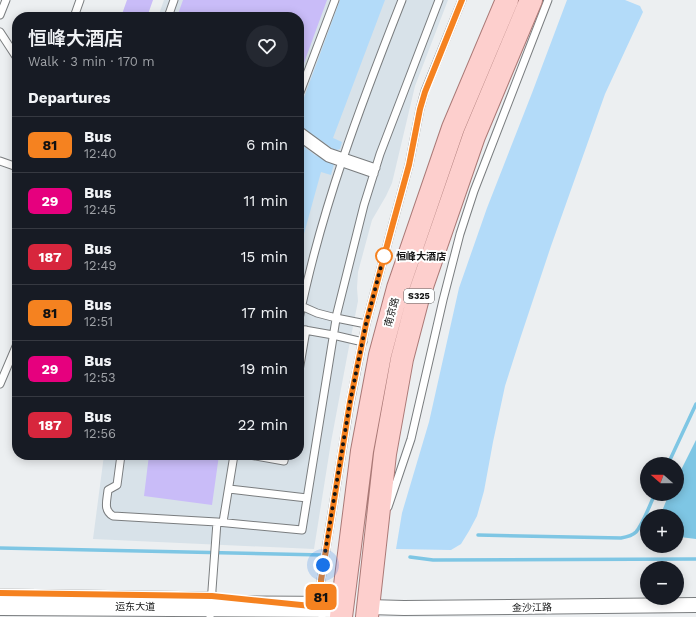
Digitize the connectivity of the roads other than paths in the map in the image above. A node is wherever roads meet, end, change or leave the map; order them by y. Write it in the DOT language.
graph roads {
  1 [pos="6,0"];
  2 [pos="80,0"];
  3 [pos="174,0"];
  4 [pos="335,0"];
  5 [pos="402,0"];
  6 [pos="439,0"];
  7 [pos="462,0"];
  8 [pos="507,0"];
  9 [pos="531,0"];
  10 [pos="548,0"];
  11 [pos="76,12"];
  12 [pos="170,12"];
  13 [pos="0,15"];
  14 [pos="0,32"];
  15 [pos="12,50"];
  16 [pos="304,82"];
  17 [pos="304,134"];
  18 [pos="304,141"];
  19 [pos="342,160"];
  20 [pos="0,161"];
  21 [pos="12,165"];
  22 [pos="375,171"];
  23 [pos="443,260"];
  24 [pos="304,291"];
  25 [pos="304,308"];
  26 [pos="336,318"];
  27 [pos="366,324"];
  28 [pos="304,330"];
  29 [pos="334,335"];
  30 [pos="363,342"];
  31 [pos="12,356"];
  32 [pos="0,384"];
  33 [pos="120,460"];
  34 [pos="233,460"];
  35 [pos="229,489"];
  36 [pos="307,498"];
  37 [pos="220,522"];
  38 [pos="0,593"];
  39 [pos="243,599"];
  40 [pos="213,604"];
  41 [pos="0,605"];
  42 [pos="696,605"];
  43 [pos="331,612"];
  44 [pos="367,612"];
  45 [pos="404,613"];
  1 -- 13 [label="lane"];
  2 -- 11 [label="lane"];
  3 -- 12 [label="lane"];
  4 -- 16 [label="lane"];
  5 -- 19 [label="lane"];
  6 -- 22 [label="lane"];
  7 -- 27 [label="lane"];
  8 -- 43 [label="main road, 南京路 / S325"];
  9 -- 23 [label="main road, S325"];
  10 -- 23 [label="lane"];
  14 -- 15 [label="lane"];
  17 -- 19 [label="lane"];
  18 -- 19 [label="lane"];
  19 -- 22 [label="lane"];
  19 -- 24 [label="lane"];
  20 -- 21 [label="lane"];
  22 -- 26 [label="lane"];
  23 -- 44 [label="main road, S325"];
  25 -- 26 [label="lane"];
  26 -- 27 [label="lane"];
  26 -- 29 [label="lane"];
  27 -- 30 [label="lane"];
  28 -- 29 [label="lane"];
  29 -- 30 [label="lane"];
  29 -- 36 [label="lane"];
  30 -- 43 [label="lane"];
  31 -- 32 [label="lane"];
  33 -- 37 [label="lane"];
  34 -- 35 [label="lane"];
  35 -- 36 [label="lane"];
  35 -- 37 [label="lane"];
  36 -- 37 [label="lane"];
  37 -- 40 [label="lane"];
  38 -- 40 [label="lane"];
  39 -- 43 [label="lane"];
  40 -- 41 [label="main road, 运东大道"];
  40 -- 43 [label="main road, 运东大道"];
  42 -- 45 [label="street, 金沙江路"];
  44 -- 45 [label="street, 金沙江路"];
}
